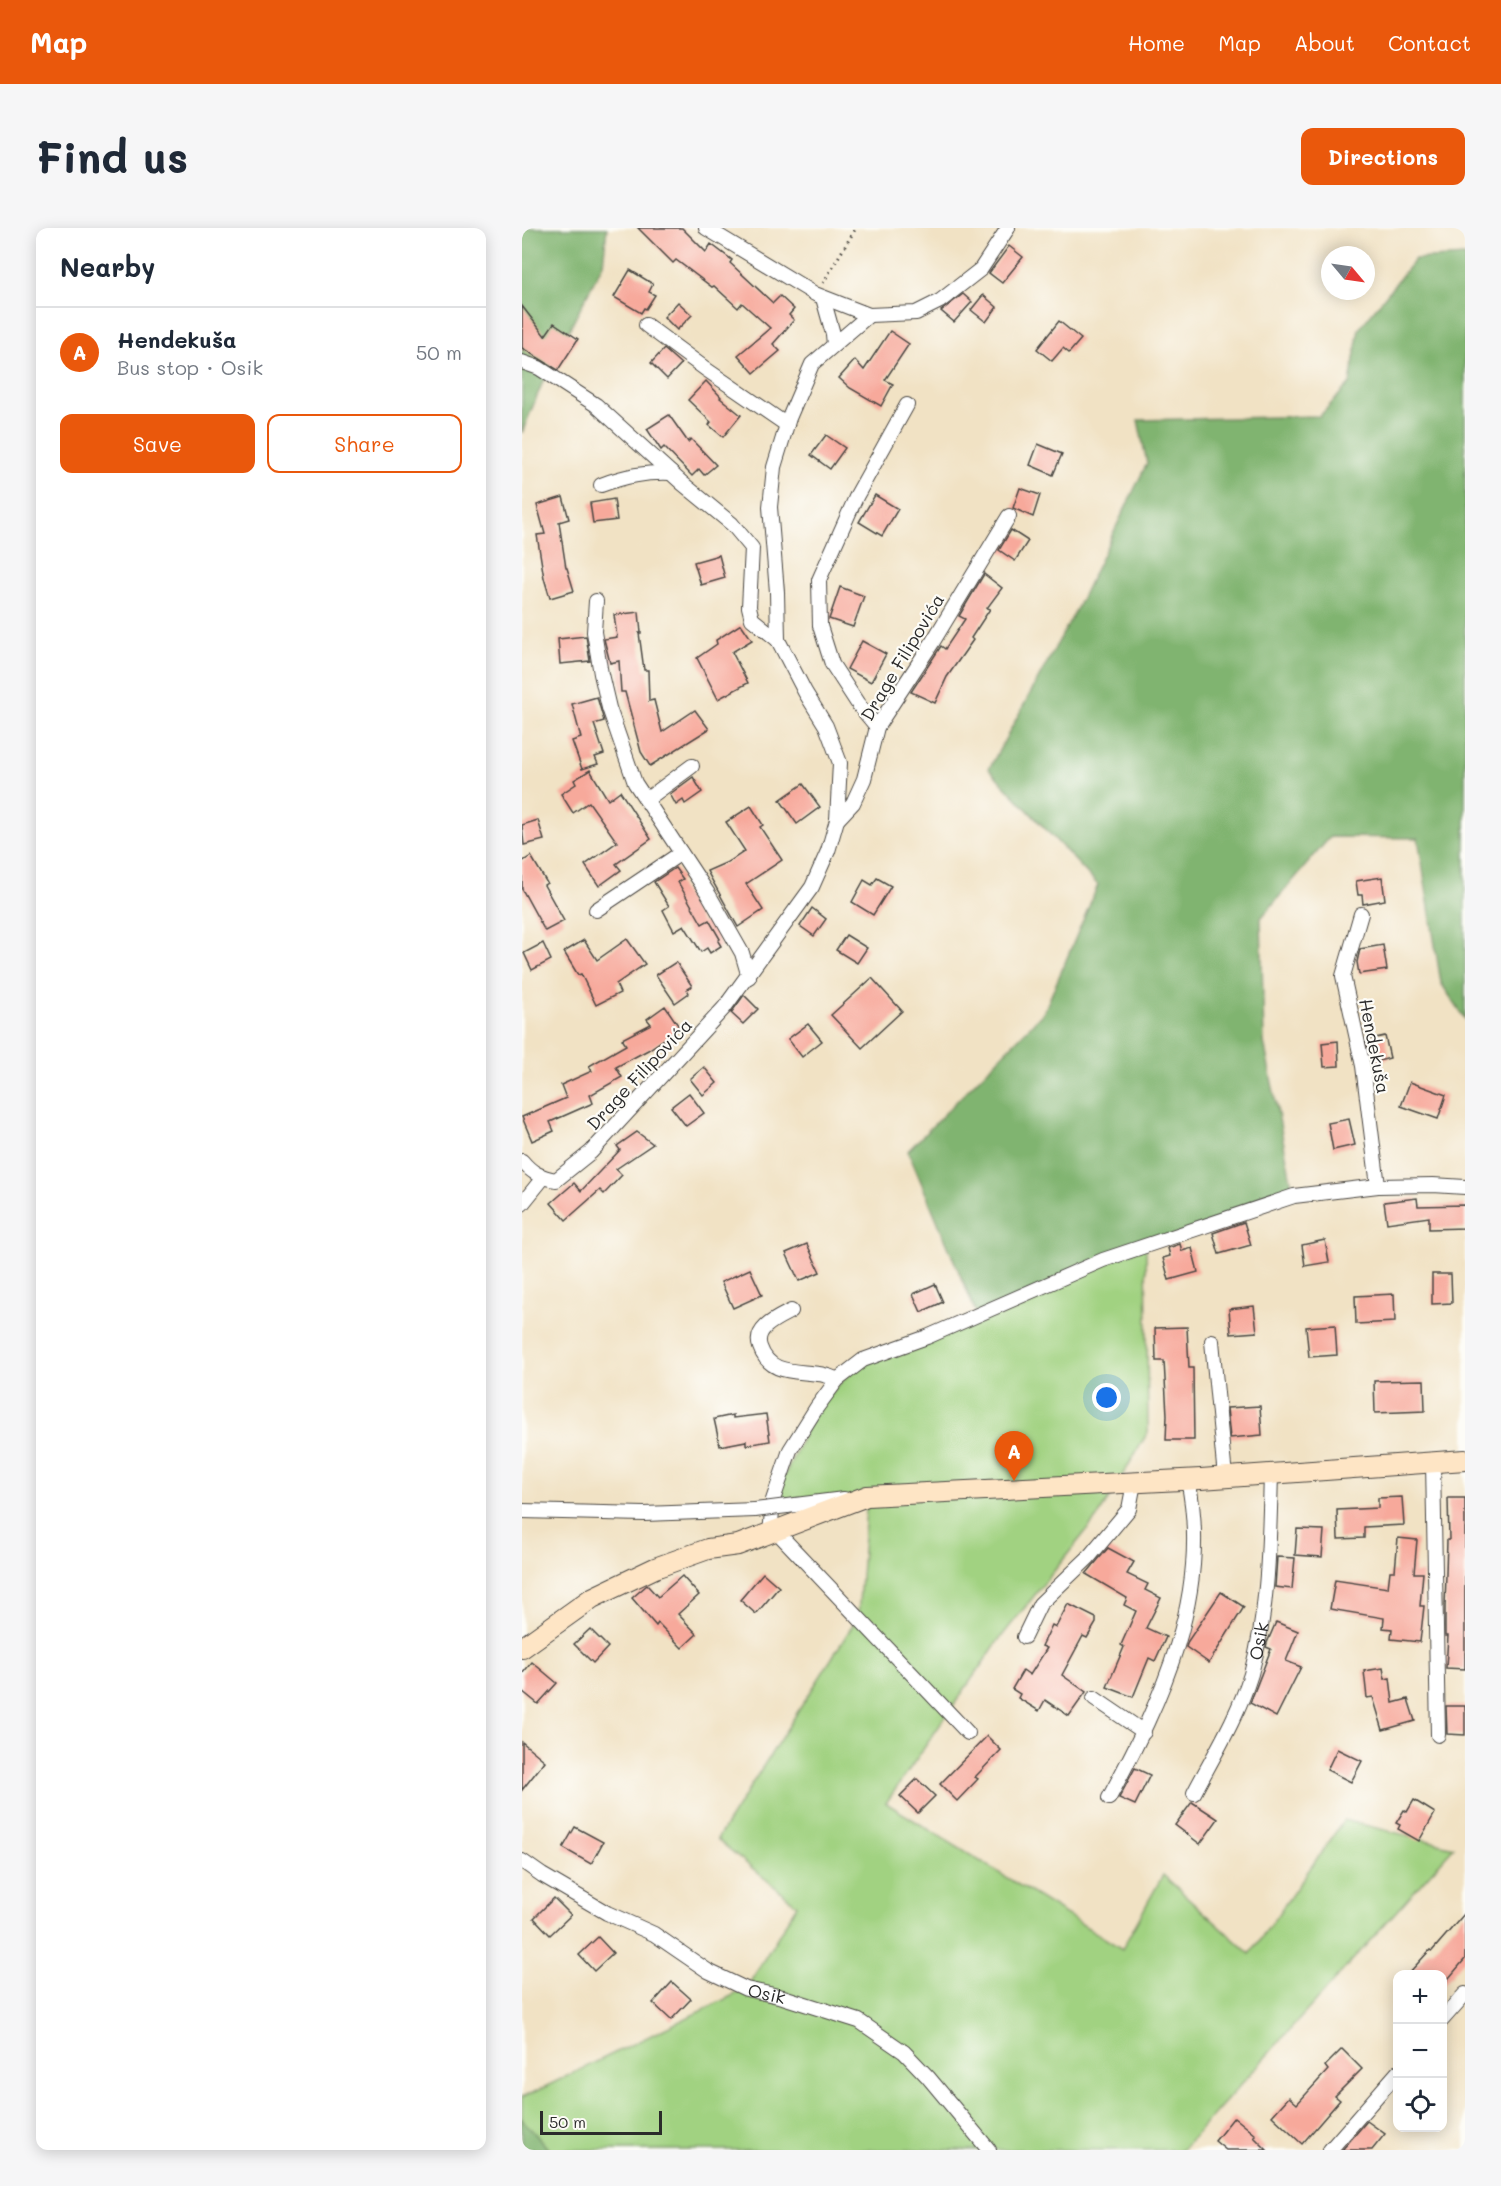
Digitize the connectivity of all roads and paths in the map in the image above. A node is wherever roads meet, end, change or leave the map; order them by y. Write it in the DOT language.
graph roads {
  1 [pos="706,228"];
  2 [pos="856,228"];
  3 [pos="1008,228"];
  4 [pos="819,296"];
  5 [pos="869,315"];
  6 [pos="646,325"];
  7 [pos="834,345"];
  8 [pos="522,362"];
  9 [pos="907,405"];
  10 [pos="787,425"];
  11 [pos="671,473"];
  12 [pos="601,485"];
  13 [pos="1009,516"];
  14 [pos="596,602"];
  15 [pos="778,640"];
  16 [pos="877,728"];
  17 [pos="692,766"];
  18 [pos="646,800"];
  19 [pos="837,820"];
  20 [pos="681,853"];
  21 [pos="596,910"];
  22 [pos="1361,914"];
  23 [pos="749,976"];
  24 [pos="522,1161"];
  25 [pos="543,1178"];
  26 [pos="1378,1186"];
  27 [pos="1465,1187"];
  28 [pos="522,1204"];
  29 [pos="791,1311"];
  30 [pos="1212,1341"];
  31 [pos="837,1380"];
  32 [pos="1465,1460"];
  33 [pos="1433,1463"];
  34 [pos="1271,1474"];
  35 [pos="1225,1477"];
  36 [pos="1188,1479"];
  37 [pos="1134,1483"];
  38 [pos="867,1496"];
  39 [pos="522,1511"];
  40 [pos="773,1533"];
  41 [pos="1024,1637"];
  42 [pos="522,1648"];
  43 [pos="1094,1698"];
  44 [pos="1144,1732"];
  45 [pos="968,1733"];
  46 [pos="1438,1735"];
  47 [pos="1194,1793"];
  48 [pos="1109,1798"];
  49 [pos="522,1861"];
  50 [pos="1465,1994"];
  51 [pos="1447,2015"];
  52 [pos="1393,2078"];
  53 [pos="989,2150"];
  54 [pos="1330,2150"];
  1 -- 4 [label="street"];
  2 -- 4 [label="path"];
  3 -- 5 [label="street"];
  4 -- 5 [label="street"];
  4 -- 7 [label="street"];
  5 -- 7 [label="street, Drage Filipovića"];
  6 -- 10 [label="street"];
  7 -- 10 [label="street, Drage Filipovića"];
  8 -- 11 [label="street, Drage Filipovića"];
  9 -- 16 [label="street"];
  10 -- 15 [label="street, Drage Filipovića"];
  11 -- 12 [label="street"];
  11 -- 15 [label="street, Drage Filipovića"];
  13 -- 16 [label="street, Drage Filipovića"];
  14 -- 18 [label="street"];
  15 -- 19 [label="street, Drage Filipovića"];
  16 -- 19 [label="street, Drage Filipovića"];
  17 -- 18 [label="street"];
  18 -- 20 [label="street"];
  19 -- 23 [label="street, Drage Filipovića"];
  20 -- 21 [label="street"];
  20 -- 23 [label="street"];
  22 -- 26 [label="street, Hendekuša"];
  23 -- 25 [label="street, Drage Filipovića"];
  24 -- 25 [label="street"];
  25 -- 28 [label="street"];
  26 -- 27 [label="street"];
  26 -- 31 [label="street"];
  29 -- 31 [label="street"];
  30 -- 35 [label="street"];
  31 -- 40 [label="street"];
  32 -- 33 [label="main road"];
  33 -- 34 [label="main road"];
  33 -- 46 [label="street"];
  34 -- 35 [label="main road"];
  34 -- 47 [label="street, Osik"];
  35 -- 36 [label="main road"];
  36 -- 37 [label="main road"];
  36 -- 44 [label="street"];
  37 -- 38 [label="main road"];
  37 -- 41 [label="street"];
  38 -- 39 [label="street, bridge"];
  38 -- 40 [label="main road"];
  40 -- 42 [label="main road"];
  40 -- 45 [label="street"];
  43 -- 44 [label="street"];
  44 -- 48 [label="street"];
  49 -- 53 [label="street, Osik"];
  50 -- 51 [label="street"];
  52 -- 54 [label="street"];
}
